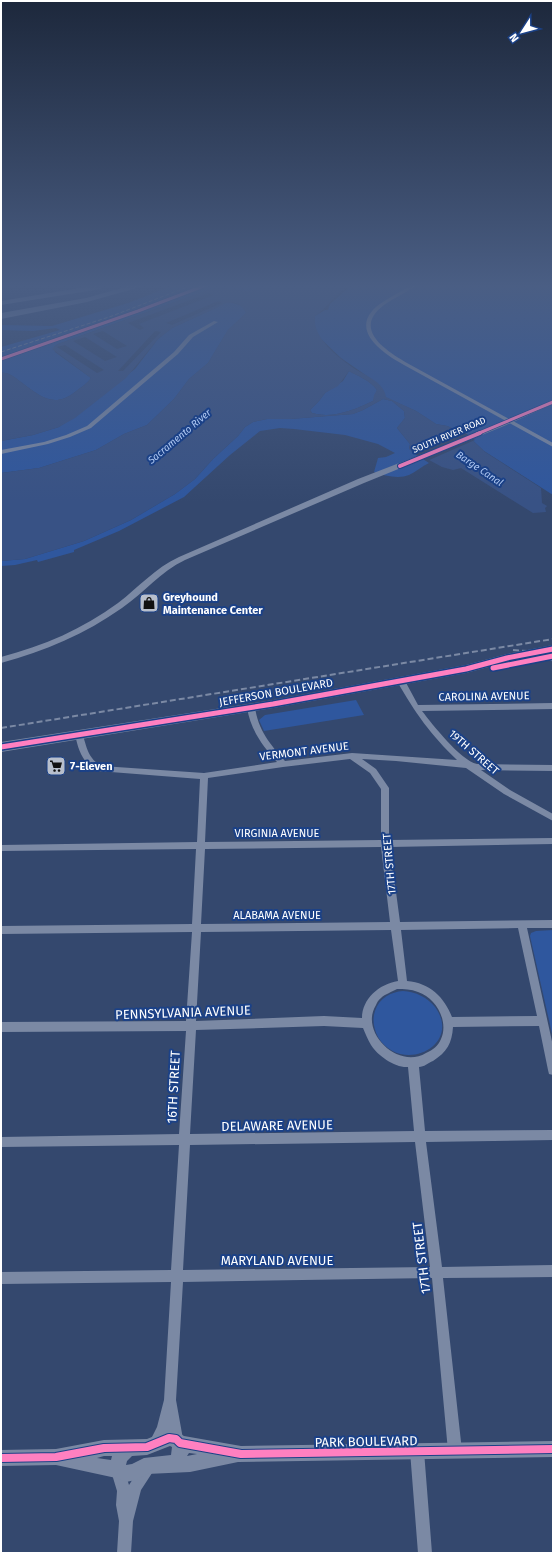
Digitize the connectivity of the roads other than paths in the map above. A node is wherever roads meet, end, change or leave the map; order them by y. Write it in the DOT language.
graph roads {
  1 [pos="172,357"];
  2 [pos="395,357"];
  3 [pos="553,400"];
  4 [pos="503,422"];
  5 [pos="553,445"];
  6 [pos="1,452"];
  7 [pos="550,654"];
  8 [pos="1,660"];
  9 [pos="401,681"];
  10 [pos="553,706"];
  11 [pos="251,707"];
  12 [pos="416,708"];
  13 [pos="79,734"];
  14 [pos="1,747"];
  15 [pos="352,756"];
  16 [pos="283,764"];
  17 [pos="468,765"];
  18 [pos="553,768"];
  19 [pos="204,776"];
  20 [pos="553,818"];
  21 [pos="553,841"];
  22 [pos="385,843"];
  23 [pos="201,844"];
  24 [pos="1,848"];
  25 [pos="522,924"];
  26 [pos="553,924"];
  27 [pos="395,926"];
  28 [pos="196,928"];
  29 [pos="1,930"];
  30 [pos="402,985"];
  31 [pos="542,1021"];
  32 [pos="448,1022"];
  33 [pos="366,1023"];
  34 [pos="190,1025"];
  35 [pos="1,1028"];
  36 [pos="413,1062"];
  37 [pos="553,1070"];
  38 [pos="553,1135"];
  39 [pos="420,1137"];
  40 [pos="184,1140"];
  41 [pos="1,1142"];
  42 [pos="553,1271"];
  43 [pos="437,1274"];
  44 [pos="177,1276"];
  45 [pos="1,1278"];
  46 [pos="170,1400"];
  47 [pos="178,1441"];
  48 [pos="155,1445"];
  49 [pos="129,1448"];
  50 [pos="553,1449"];
  51 [pos="417,1451"];
  52 [pos="454,1451"];
  53 [pos="241,1454"];
  54 [pos="56,1457"];
  55 [pos="1,1458"];
  56 [pos="162,1465"];
  57 [pos="118,1470"];
  58 [pos="126,1521"];
  59 [pos="124,1553"];
  60 [pos="425,1553"];
  1 -- 6 [label="street"];
  2 -- 4 [label="street, SOUTH RIVER ROAD"];
  3 -- 4 [label="street"];
  4 -- 5 [label="street"];
  4 -- 8 [label="street, SOUTH RIVER ROAD"];
  7 -- 9 [label="main road, JEFFERSON BOULEVARD"];
  9 -- 11 [label="main road, JEFFERSON BOULEVARD"];
  9 -- 12 [label="street, 19TH STREET"];
  10 -- 12 [label="street, CAROLINA AVENUE"];
  11 -- 13 [label="main road, JEFFERSON BOULEVARD"];
  11 -- 16 [label="street"];
  12 -- 17 [label="street, 19TH STREET"];
  13 -- 14 [label="main road, JEFFERSON BOULEVARD"];
  13 -- 19 [label="street, VERMONT AVENUE"];
  15 -- 16 [label="street, VERMONT AVENUE"];
  15 -- 17 [label="street, VERMONT AVENUE"];
  15 -- 22 [label="street, 17TH STREET"];
  16 -- 19 [label="street, VERMONT AVENUE"];
  17 -- 18 [label="street, VERMONT AVENUE"];
  17 -- 20 [label="street, 19TH STREET"];
  19 -- 23 [label="street, 16TH STREET"];
  21 -- 22 [label="street, VIRGINIA AVENUE"];
  22 -- 23 [label="street, VIRGINIA AVENUE"];
  22 -- 27 [label="street, 17TH STREET"];
  23 -- 24 [label="street, VIRGINIA AVENUE"];
  23 -- 28 [label="street, 16TH STREET"];
  25 -- 26 [label="street, ALABAMA AVENUE"];
  25 -- 27 [label="street, ALABAMA AVENUE"];
  25 -- 31 [label="street"];
  27 -- 28 [label="street, ALABAMA AVENUE"];
  27 -- 30 [label="street, 17TH STREET"];
  28 -- 29 [label="street, ALABAMA AVENUE"];
  28 -- 34 [label="street, 16TH STREET"];
  30 -- 32 [label="street"];
  30 -- 33 [label="street"];
  31 -- 32 [label="street"];
  31 -- 37 [label="street"];
  32 -- 36 [label="street"];
  33 -- 34 [label="street, PENNSYLVANIA AVENUE"];
  33 -- 36 [label="street"];
  34 -- 35 [label="street, PENNSYLVANIA AVENUE"];
  34 -- 40 [label="street, 16TH STREET"];
  36 -- 39 [label="street, 17TH STREET"];
  38 -- 39 [label="street, DELAWARE AVENUE"];
  39 -- 40 [label="street, DELAWARE AVENUE"];
  39 -- 43 [label="street, 17TH STREET"];
  40 -- 41 [label="street, DELAWARE AVENUE"];
  40 -- 44 [label="street, 16TH STREET"];
  42 -- 43 [label="street, MARYLAND AVENUE"];
  43 -- 44 [label="street, MARYLAND AVENUE"];
  43 -- 52 [label="street, 17TH STREET"];
  44 -- 45 [label="street, MARYLAND AVENUE"];
  44 -- 46 [label="street, 16TH STREET"];
  46 -- 47 [label="street"];
  46 -- 48 [label="street"];
  47 -- 48 [label="street"];
  47 -- 53 [label="street, PARK BOULEVARD"];
  47 -- 56 [label="street"];
  48 -- 49 [label="street"];
  49 -- 54 [label="street"];
  49 -- 57 [label="street"];
  50 -- 52 [label="street, PARK BOULEVARD"];
  51 -- 52 [label="street, PARK BOULEVARD"];
  51 -- 53 [label="street, PARK BOULEVARD"];
  51 -- 60 [label="street"];
  53 -- 56 [label="street"];
  54 -- 55 [label="street"];
  54 -- 57 [label="street"];
  56 -- 57 [label="street"];
  56 -- 58 [label="street"];
  57 -- 58 [label="street"];
  58 -- 59 [label="street"];
}
